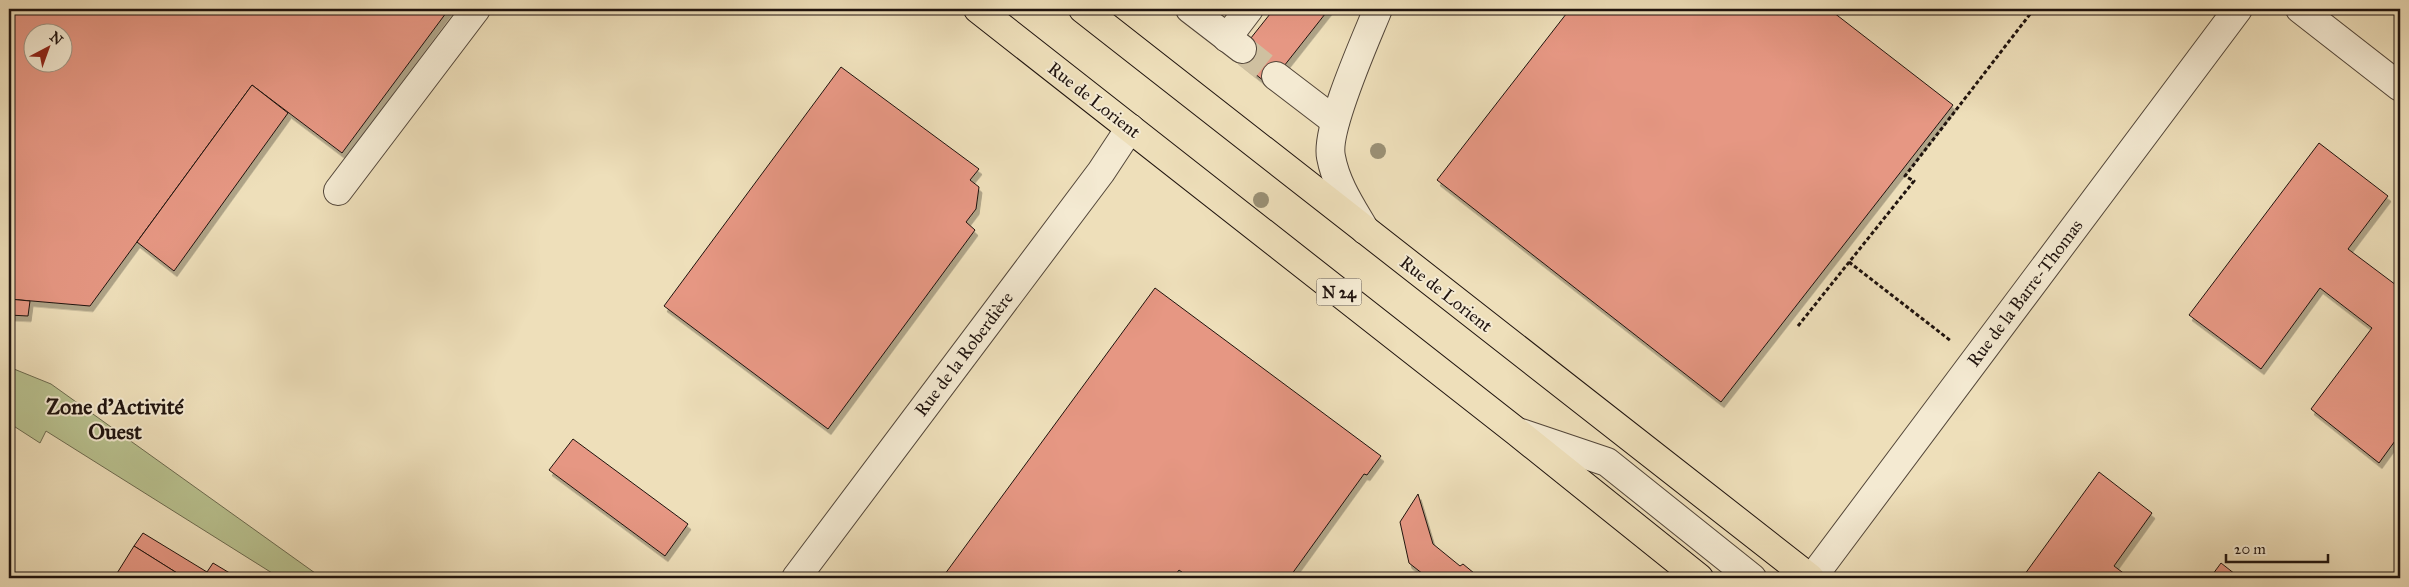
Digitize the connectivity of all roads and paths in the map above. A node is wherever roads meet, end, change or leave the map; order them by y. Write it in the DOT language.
graph roads {
  1 [pos="476,9"];
  2 [pos="978,9"];
  3 [pos="1083,9"];
  4 [pos="1190,9"];
  5 [pos="1249,9"];
  6 [pos="1378,9"];
  7 [pos="2034,9"];
  8 [pos="2238,9"];
  9 [pos="2300,9"];
  10 [pos="1276,76"];
  11 [pos="2400,87"];
  12 [pos="1335,121"];
  13 [pos="1130,128"];
  14 [pos="338,191"];
  15 [pos="1365,231"];
  16 [pos="1848,262"];
  17 [pos="1798,326"];
  18 [pos="1976,360"];
  19 [pos="1517,432"];
  20 [pos="796,578"];
  21 [pos="1699,578"];
  22 [pos="1752,578"];
  23 [pos="1811,578"];
  1 -- 14 [label="street"];
  2 -- 13 [label="main road, Rue de Lorient / N 24"];
  3 -- 15 [label="main road, Rue de Lorient"];
  4 -- 5 [label="street"];
  6 -- 12 [label="street"];
  7 -- 16 [label="path"];
  8 -- 18 [label="street, Rue de la Barre-Thomas"];
  9 -- 11 [label="street"];
  10 -- 12 [label="street"];
  12 -- 15 [label="street"];
  13 -- 19 [label="main road, Rue de Lorient / N 24"];
  13 -- 20 [label="street, Rue de la Roberdière"];
  15 -- 23 [label="main road, Rue de Lorient"];
  16 -- 17 [label="path"];
  16 -- 18 [label="path"];
  18 -- 23 [label="street, Rue de la Barre-Thomas"];
  19 -- 21 [label="main road, Rue de Lorient / N 24"];
  19 -- 22 [label="street, Rue de Lorient"];
}
